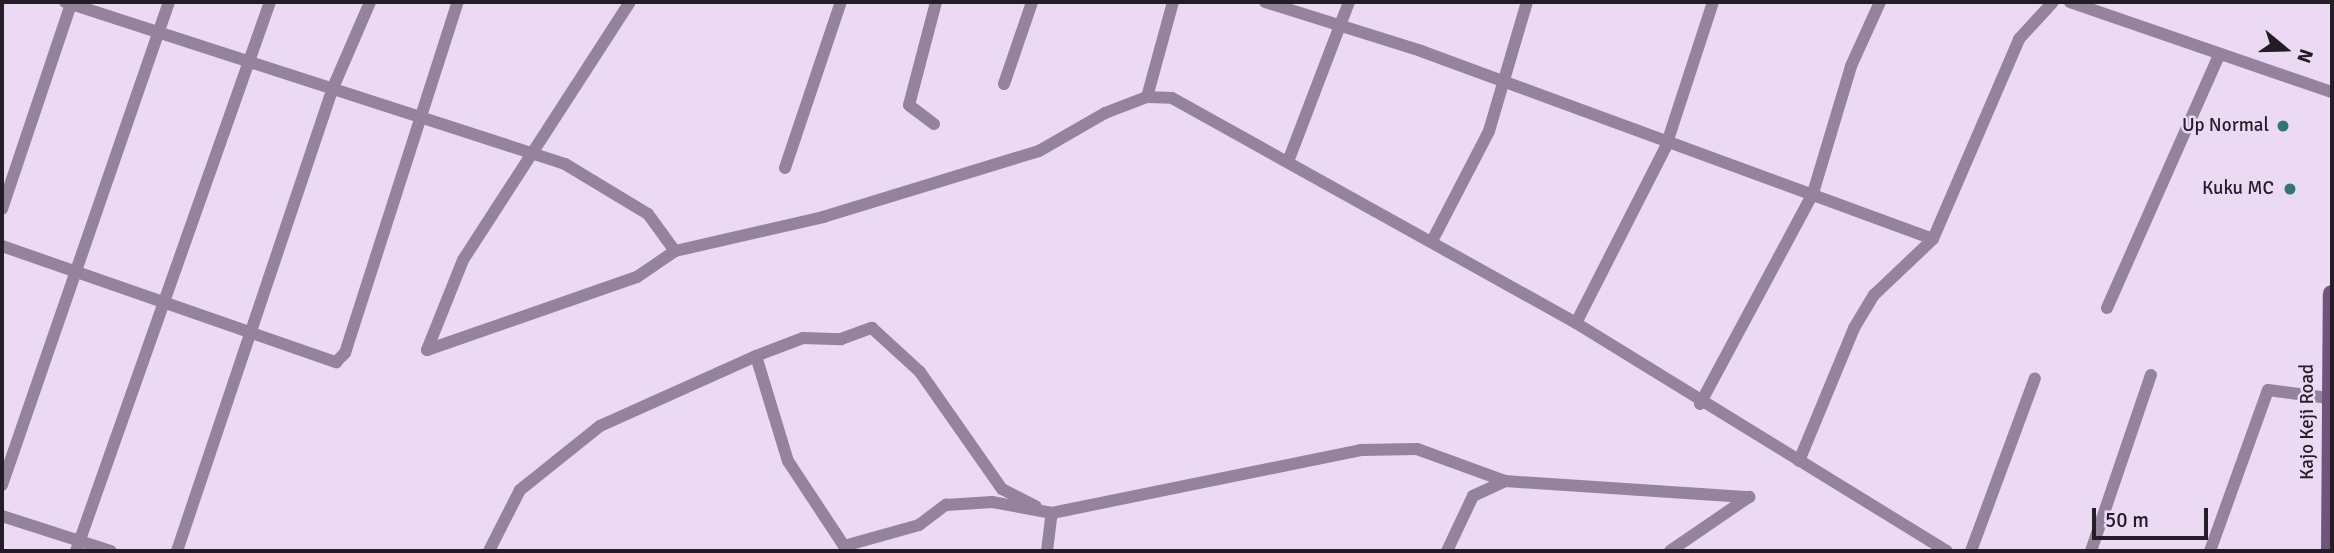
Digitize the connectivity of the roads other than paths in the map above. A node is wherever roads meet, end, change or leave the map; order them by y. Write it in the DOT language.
graph roads {
  1 [pos="169,2"];
  2 [pos="270,2"];
  3 [pos="370,2"];
  4 [pos="458,2"];
  5 [pos="630,2"];
  6 [pos="841,2"];
  7 [pos="936,2"];
  8 [pos="1032,2"];
  9 [pos="1173,2"];
  10 [pos="1265,2"];
  11 [pos="1349,2"];
  12 [pos="1527,2"];
  13 [pos="1713,2"];
  14 [pos="1880,2"];
  15 [pos="2053,2"];
  16 [pos="2070,2"];
  17 [pos="68,3"];
  18 [pos="1341,25"];
  19 [pos="159,32"];
  20 [pos="2219,55"];
  21 [pos="248,64"];
  22 [pos="1502,80"];
  23 [pos="1004,84"];
  24 [pos="332,90"];
  25 [pos="2332,93"];
  26 [pos="1147,97"];
  27 [pos="422,117"];
  28 [pos="934,124"];
  29 [pos="1666,146"];
  30 [pos="530,158"];
  31 [pos="1289,159"];
  32 [pos="785,167"];
  33 [pos="1813,192"];
  34 [pos="2,209"];
  35 [pos="1933,239"];
  36 [pos="1432,241"];
  37 [pos="2,246"];
  38 [pos="675,251"];
  39 [pos="77,272"];
  40 [pos="2332,294"];
  41 [pos="165,299"];
  42 [pos="2107,308"];
  43 [pos="1576,323"];
  44 [pos="253,331"];
  45 [pos="2331,351"];
  46 [pos="756,356"];
  47 [pos="2151,375"];
  48 [pos="2035,378"];
  49 [pos="2328,398"];
  50 [pos="1700,404"];
  51 [pos="1799,461"];
  52 [pos="1505,481"];
  53 [pos="2,485"];
  54 [pos="1052,513"];
  55 [pos="2,516"];
  56 [pos="78,546"];
  57 [pos="845,549"];
  58 [pos="111,551"];
  59 [pos="177,551"];
  60 [pos="489,551"];
  61 [pos="1047,551"];
  62 [pos="1447,551"];
  63 [pos="1670,551"];
  64 [pos="1947,551"];
  65 [pos="1971,551"];
  66 [pos="2091,551"];
  67 [pos="2210,551"];
  68 [pos="2330,551"];
  1 -- 19 [label="street"];
  2 -- 21 [label="street"];
  3 -- 24 [label="street"];
  4 -- 27 [label="street"];
  5 -- 30 [label="street"];
  6 -- 32 [label="street"];
  7 -- 28 [label="street"];
  8 -- 23 [label="street"];
  9 -- 26 [label="street"];
  10 -- 18 [label="street"];
  11 -- 18 [label="street"];
  12 -- 22 [label="street"];
  13 -- 29 [label="street"];
  14 -- 33 [label="street"];
  15 -- 35 [label="street"];
  16 -- 20 [label="street"];
  17 -- 19 [label="street"];
  17 -- 34 [label="street"];
  18 -- 22 [label="street"];
  18 -- 31 [label="street"];
  19 -- 21 [label="street"];
  19 -- 39 [label="street"];
  20 -- 25 [label="street"];
  20 -- 42 [label="street"];
  21 -- 24 [label="street"];
  21 -- 41 [label="street"];
  22 -- 29 [label="street"];
  22 -- 36 [label="street"];
  24 -- 27 [label="street"];
  24 -- 44 [label="street"];
  26 -- 31 [label="street"];
  26 -- 38 [label="street"];
  27 -- 30 [label="street"];
  27 -- 44 [label="street"];
  29 -- 33 [label="street"];
  29 -- 43 [label="street"];
  30 -- 38 [label="street"];
  30 -- 38 [label="street"];
  31 -- 36 [label="street"];
  33 -- 35 [label="street"];
  33 -- 50 [label="street"];
  35 -- 51 [label="street"];
  36 -- 43 [label="street"];
  37 -- 39 [label="street"];
  39 -- 41 [label="street"];
  39 -- 53 [label="street"];
  40 -- 45 [label="main road, Kajo Keji Road"];
  41 -- 44 [label="street"];
  41 -- 56 [label="street"];
  43 -- 50 [label="street"];
  44 -- 59 [label="street"];
  45 -- 49 [label="main road, Kajo Keji Road"];
  46 -- 54 [label="street"];
  46 -- 57 [label="street"];
  46 -- 60 [label="street"];
  47 -- 66 [label="street"];
  48 -- 65 [label="street"];
  49 -- 67 [label="street"];
  49 -- 68 [label="main road, Kajo Keji Road"];
  50 -- 51 [label="street"];
  51 -- 64 [label="street"];
  52 -- 54 [label="street"];
  52 -- 62 [label="street"];
  52 -- 63 [label="street"];
  54 -- 57 [label="street"];
  54 -- 61 [label="street"];
  55 -- 56 [label="street"];
  56 -- 58 [label="street"];
}
